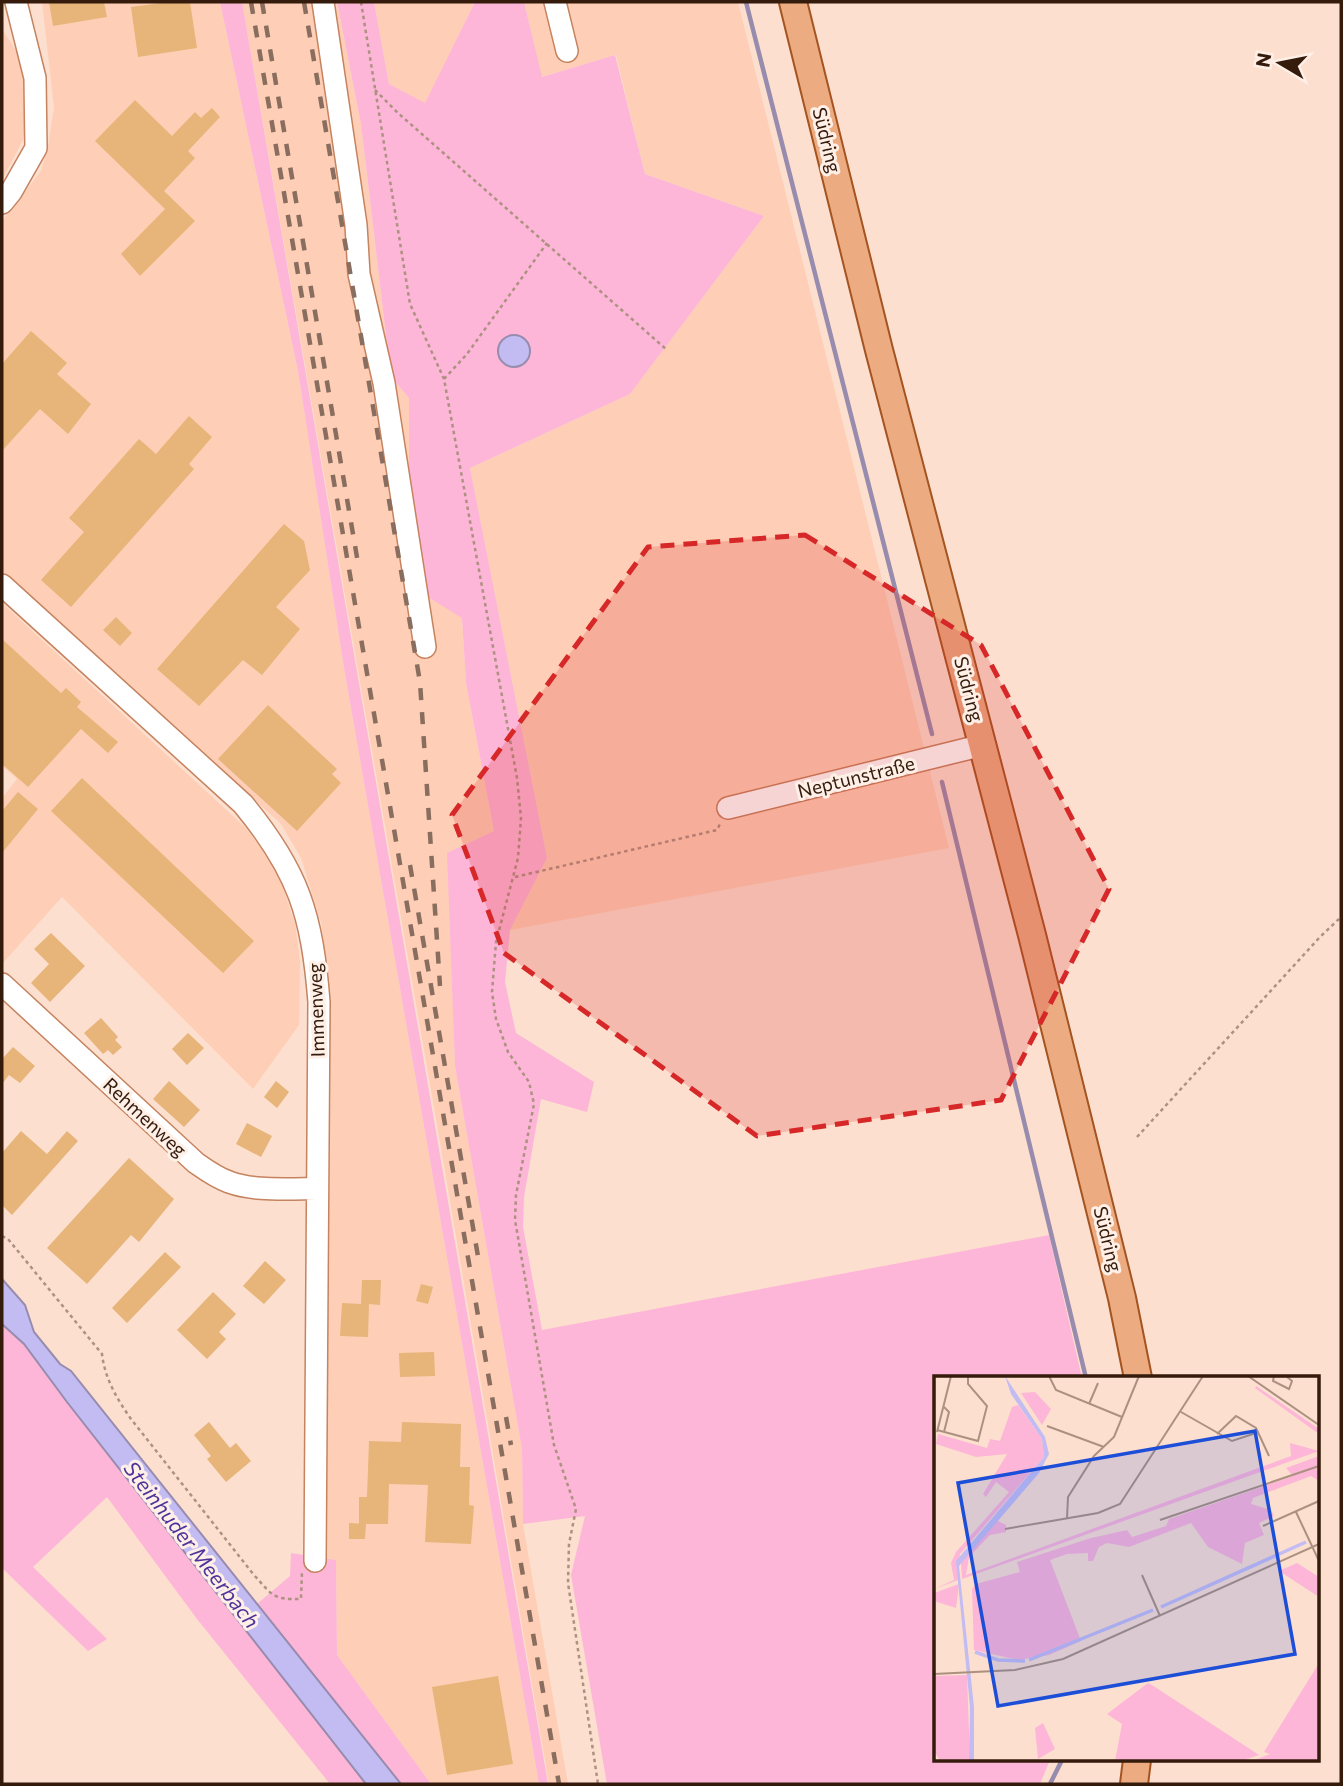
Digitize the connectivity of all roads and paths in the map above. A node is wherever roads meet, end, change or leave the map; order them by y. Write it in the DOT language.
graph roads {
  1 [pos="16,2"];
  2 [pos="323,2"];
  3 [pos="361,2"];
  4 [pos="555,2"];
  5 [pos="793,2"];
  6 [pos="567,51"];
  7 [pos="375,90"];
  8 [pos="2,203"];
  9 [pos="547,243"];
  10 [pos="667,350"];
  11 [pos="444,379"];
  12 [pos="2,584"];
  13 [pos="425,646"];
  14 [pos="983,745"];
  15 [pos="728,808"];
  16 [pos="515,877"];
  17 [pos="1341,918"];
  18 [pos="2,984"];
  19 [pos="1137,1137"];
  20 [pos="317,1189"];
  21 [pos="2,1236"];
  22 [pos="1138,1376"];
  23 [pos="316,1561"];
  24 [pos="1137,1762"];
  25 [pos="598,1784"];
  26 [pos="1134,1784"];
  1 -- 8 [label="street"];
  2 -- 13 [label="street"];
  3 -- 7 [label="path"];
  4 -- 6 [label="street"];
  5 -- 14 [label="main road, Südring"];
  7 -- 9 [label="path"];
  7 -- 11 [label="path"];
  9 -- 10 [label="path"];
  9 -- 11 [label="path"];
  11 -- 16 [label="path"];
  12 -- 20 [label="street, Immenweg"];
  14 -- 15 [label="street, Neptunstraße"];
  14 -- 22 [label="main road, Südring"];
  15 -- 16 [label="path"];
  16 -- 25 [label="path"];
  17 -- 19 [label="path"];
  18 -- 20 [label="street, Rehmenweg"];
  20 -- 23 [label="street, Immenweg"];
  21 -- 23 [label="path"];
  24 -- 26 [label="main road"];
}
